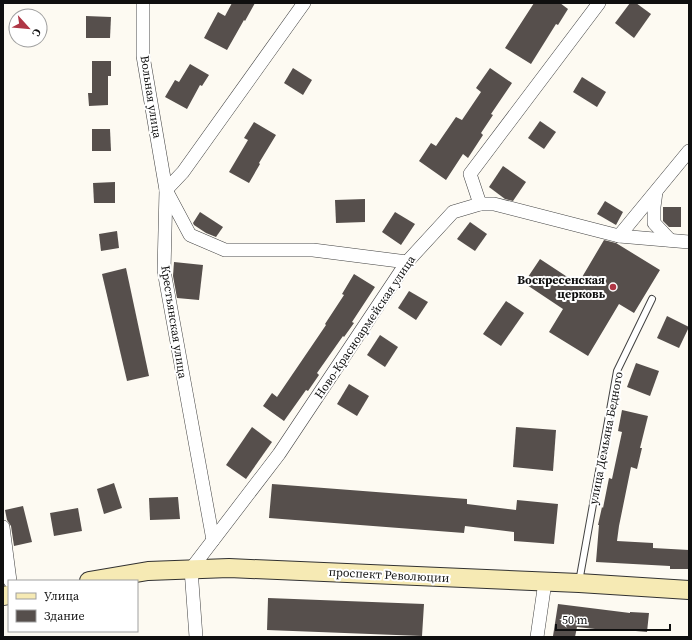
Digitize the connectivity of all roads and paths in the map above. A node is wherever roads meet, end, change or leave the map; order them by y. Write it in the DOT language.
graph roads {
  1 [pos="144,3"];
  2 [pos="304,3"];
  3 [pos="599,3"];
  4 [pos="689,151"];
  5 [pos="166,190"];
  6 [pos="656,192"];
  7 [pos="480,204"];
  8 [pos="619,236"];
  9 [pos="670,240"];
  10 [pos="689,242"];
  11 [pos="407,262"];
  12 [pos="652,299"];
  13 [pos="3,527"];
  14 [pos="213,540"];
  15 [pos="191,569"];
  16 [pos="10,580"];
  17 [pos="95,580"];
  18 [pos="545,582"];
  19 [pos="579,583"];
  20 [pos="689,590"];
  21 [pos="196,637"];
  22 [pos="537,637"];
  1 -- 5 [label="street, Вольная улица"];
  2 -- 5 [label="street"];
  3 -- 7 [label="street"];
  4 -- 6 [label="street"];
  5 -- 11 [label="street"];
  5 -- 14 [label="street, Крестьянская улица"];
  6 -- 8 [label="street"];
  6 -- 9 [label="street"];
  7 -- 8 [label="street"];
  7 -- 11 [label="street, Ново-Красноармейская улица"];
  8 -- 9 [label="street"];
  9 -- 10 [label="street"];
  11 -- 14 [label="street, Ново-Красноармейская улица"];
  12 -- 19 [label="lane, улица Демьяна Бедного"];
  13 -- 16 [label="street"];
  14 -- 15 [label="street, Ново-Красноармейская улица"];
  15 -- 17 [label="street, проспект Революции"];
  15 -- 18 [label="street, проспект Революции"];
  15 -- 21 [label="street"];
  18 -- 19 [label="street, проспект Революции"];
  18 -- 22 [label="street"];
  19 -- 20 [label="street, проспект Революции"];
}
